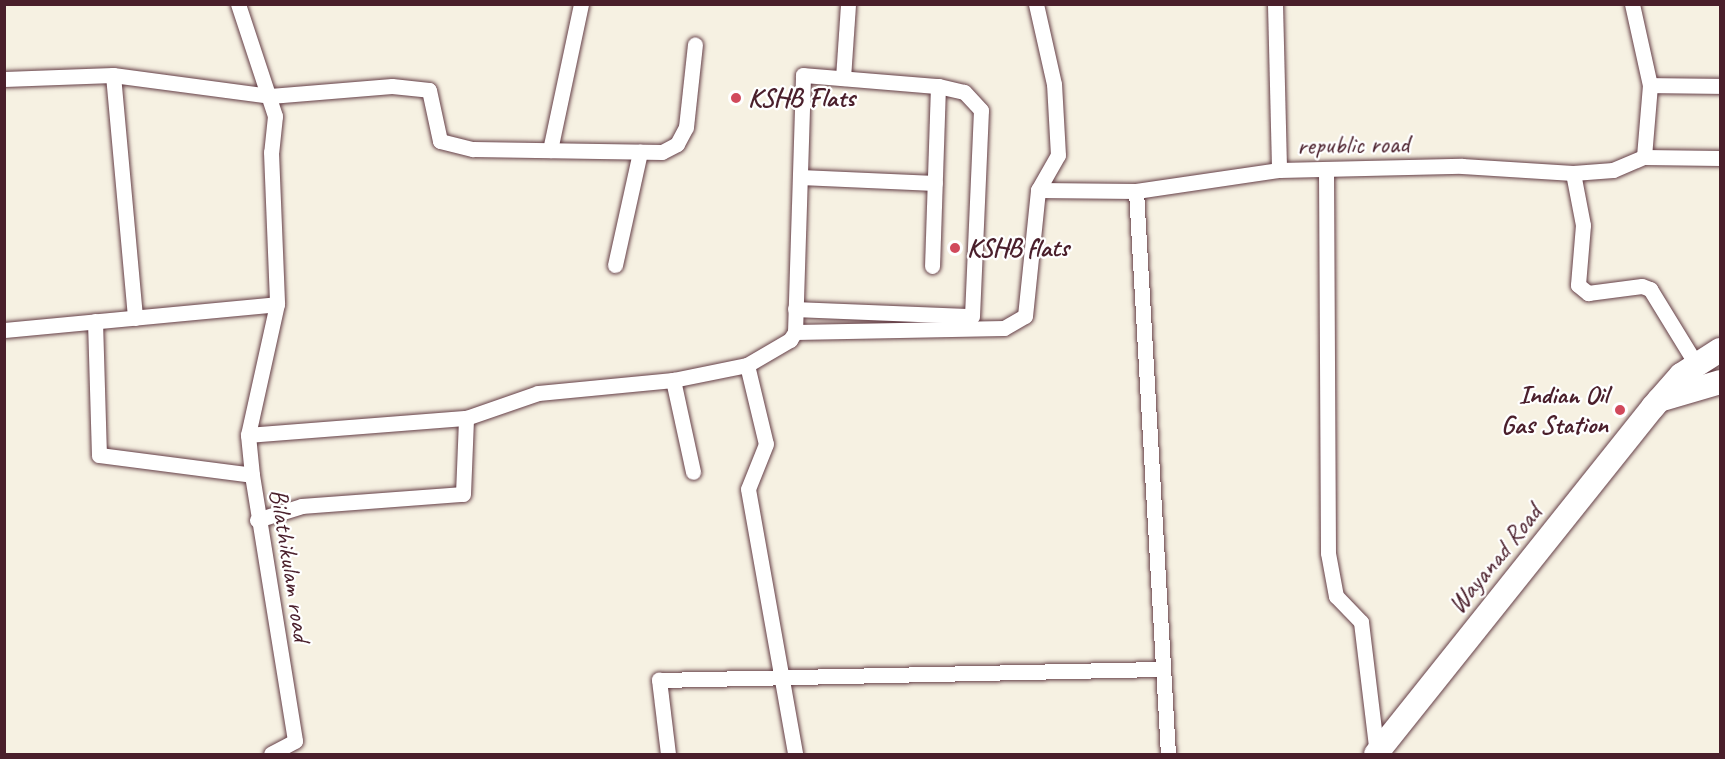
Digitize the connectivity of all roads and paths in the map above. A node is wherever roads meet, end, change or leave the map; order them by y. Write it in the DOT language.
graph roads {
  1 [pos="238,4"];
  2 [pos="581,4"];
  3 [pos="848,4"];
  4 [pos="1036,4"];
  5 [pos="1275,4"];
  6 [pos="1632,4"];
  7 [pos="694,44"];
  8 [pos="113,75"];
  9 [pos="843,78"];
  10 [pos="4,79"];
  11 [pos="1650,85"];
  12 [pos="938,86"];
  13 [pos="1720,86"];
  14 [pos="270,96"];
  15 [pos="550,150"];
  16 [pos="640,152"];
  17 [pos="1644,157"];
  18 [pos="1720,158"];
  19 [pos="1279,170"];
  20 [pos="1326,170"];
  21 [pos="1573,173"];
  22 [pos="800,177"];
  23 [pos="935,183"];
  24 [pos="1038,190"];
  25 [pos="1136,191"];
  26 [pos="615,266"];
  27 [pos="932,266"];
  28 [pos="277,304"];
  29 [pos="795,309"];
  30 [pos="135,318"];
  31 [pos="95,321"];
  32 [pos="4,330"];
  33 [pos="795,332"];
  34 [pos="1720,350"];
  35 [pos="1696,364"];
  36 [pos="747,365"];
  37 [pos="673,380"];
  38 [pos="1720,382"];
  39 [pos="1659,400"];
  40 [pos="466,418"];
  41 [pos="248,435"];
  42 [pos="693,472"];
  43 [pos="252,475"];
  44 [pos="256,520"];
  45 [pos="1161,669"];
  46 [pos="782,679"];
  47 [pos="271,754"];
  48 [pos="668,754"];
  49 [pos="795,754"];
  50 [pos="1168,754"];
  51 [pos="1377,754"];
  1 -- 14 [label="street"];
  2 -- 15 [label="street"];
  3 -- 9 [label="street"];
  4 -- 24 [label="street"];
  5 -- 19 [label="street"];
  6 -- 11 [label="street"];
  7 -- 16 [label="street"];
  8 -- 10 [label="street"];
  8 -- 14 [label="street"];
  8 -- 30 [label="street"];
  9 -- 12 [label="street"];
  9 -- 22 [label="street"];
  11 -- 13 [label="street"];
  11 -- 17 [label="street"];
  12 -- 23 [label="street"];
  12 -- 29 [label="street"];
  14 -- 15 [label="street"];
  14 -- 28 [label="street"];
  15 -- 16 [label="street"];
  16 -- 26 [label="street"];
  17 -- 18 [label="street"];
  17 -- 21 [label="street, republic road"];
  19 -- 20 [label="street, republic road"];
  19 -- 25 [label="street, republic road"];
  20 -- 21 [label="street, republic road"];
  20 -- 51 [label="street"];
  21 -- 35 [label="street"];
  22 -- 23 [label="street"];
  22 -- 29 [label="street"];
  23 -- 27 [label="street"];
  24 -- 25 [label="street, republic road"];
  24 -- 33 [label="street"];
  25 -- 45 [label="street"];
  28 -- 30 [label="street"];
  28 -- 41 [label="street"];
  29 -- 33 [label="street"];
  30 -- 31 [label="street"];
  31 -- 32 [label="street"];
  31 -- 43 [label="street, Bilathikulam road"];
  33 -- 36 [label="street"];
  34 -- 35 [label="main road, Wayanad Road"];
  35 -- 39 [label="main road, Wayanad Road"];
  36 -- 37 [label="street"];
  36 -- 46 [label="street"];
  37 -- 40 [label="street"];
  37 -- 42 [label="street"];
  38 -- 39 [label="main road"];
  39 -- 51 [label="main road, Wayanad Road"];
  40 -- 41 [label="street"];
  40 -- 44 [label="street"];
  41 -- 43 [label="street"];
  43 -- 44 [label="street, Bilathikulam road"];
  44 -- 47 [label="street, Bilathikulam road"];
  45 -- 46 [label="street"];
  45 -- 50 [label="street"];
  46 -- 48 [label="street"];
  46 -- 49 [label="street"];
}
